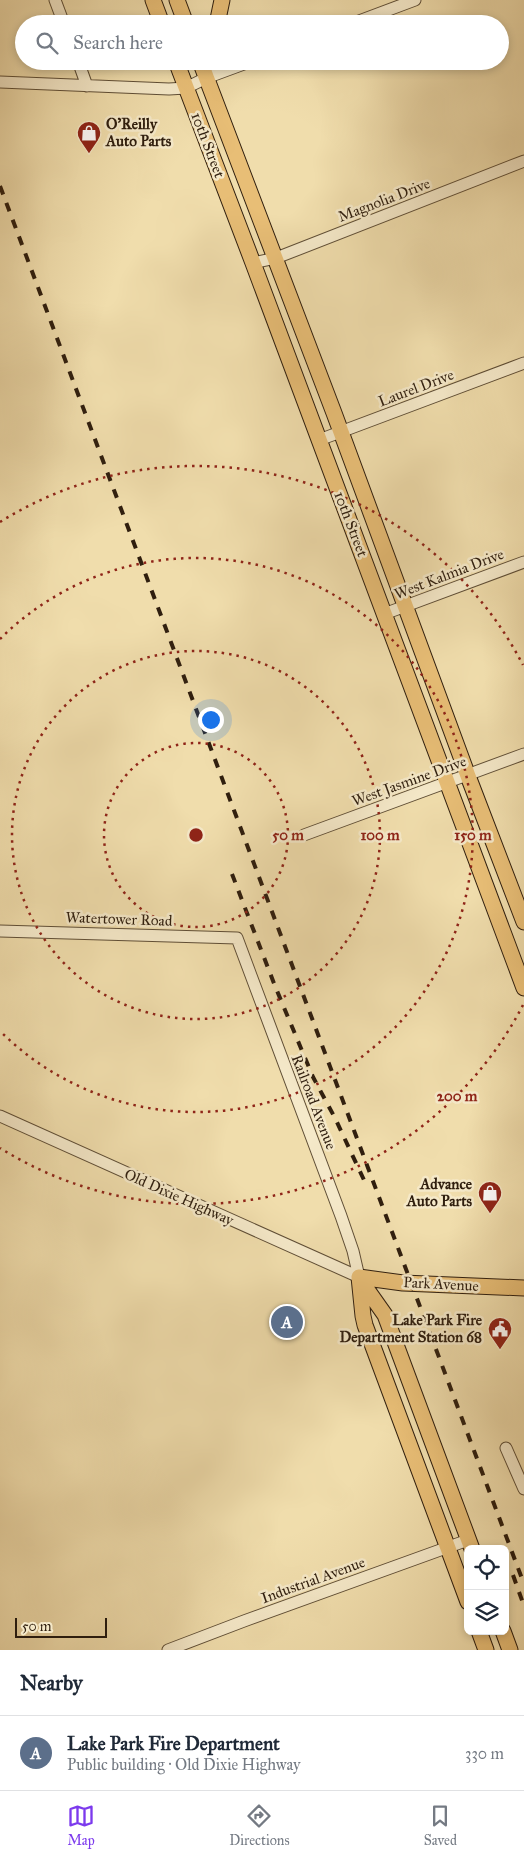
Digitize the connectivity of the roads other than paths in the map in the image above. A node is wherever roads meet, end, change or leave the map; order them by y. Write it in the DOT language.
graph roads {
  1 [pos="55,0"];
  2 [pos="153,0"];
  3 [pos="177,0"];
  4 [pos="222,0"];
  5 [pos="415,0"];
  6 [pos="393,4"];
  7 [pos="61,15"];
  8 [pos="159,15"];
  9 [pos="183,15"];
  10 [pos="219,15"];
  11 [pos="370,15"];
  12 [pos="81,70"];
  13 [pos="179,70"];
  14 [pos="203,70"];
  15 [pos="208,70"];
  16 [pos="228,70"];
  17 [pos="206,78"];
  18 [pos="0,82"];
  19 [pos="87,86"];
  20 [pos="186,88"];
  21 [pos="196,114"];
  22 [pos="524,161"];
  23 [pos="276,258"];
  24 [pos="253,263"];
  25 [pos="524,362"];
  26 [pos="342,432"];
  27 [pos="319,440"];
  28 [pos="524,562"];
  29 [pos="407,607"];
  30 [pos="384,614"];
  31 [pos="524,754"];
  32 [pos="468,776"];
  33 [pos="448,782"];
  34 [pos="304,835"];
  35 [pos="524,922"];
  36 [pos="0,931"];
  37 [pos="237,938"];
  38 [pos="524,988"];
  39 [pos="0,1116"];
  40 [pos="359,1278"];
  41 [pos="524,1288"];
  42 [pos="506,1448"];
  43 [pos="524,1489"];
  44 [pos="470,1544"];
  45 [pos="447,1547"];
  46 [pos="464,1592"];
  47 [pos="480,1635"];
  48 [pos="504,1635"];
  49 [pos="168,1650"];
  50 [pos="486,1650"];
  51 [pos="510,1650"];
  1 -- 7 [label="street"];
  2 -- 8 [label="main road"];
  3 -- 9 [label="main road"];
  4 -- 10 [label="main road"];
  5 -- 6 [label="street"];
  6 -- 11 [label="street"];
  12 -- 19 [label="street"];
  13 -- 20 [label="main road, 10th Street"];
  14 -- 17 [label="main road, 10th Street"];
  15 -- 17 [label="main road"];
  16 -- 17 [label="street"];
  17 -- 20 [label="street"];
  17 -- 21 [label="main road"];
  17 -- 23 [label="main road, 10th Street"];
  18 -- 19 [label="street"];
  19 -- 20 [label="street"];
  20 -- 21 [label="main road, 10th Street"];
  21 -- 24 [label="main road, 10th Street"];
  22 -- 23 [label="street, Magnolia Drive"];
  23 -- 24 [label="street, Magnolia Drive"];
  23 -- 26 [label="main road, 10th Street"];
  24 -- 27 [label="main road, 10th Street"];
  25 -- 26 [label="street, Laurel Drive"];
  26 -- 27 [label="street, Laurel Drive"];
  26 -- 29 [label="main road, 10th Street"];
  27 -- 30 [label="main road, 10th Street"];
  28 -- 29 [label="street, West Kalmia Drive"];
  29 -- 30 [label="street, West Kalmia Drive"];
  29 -- 32 [label="main road, 10th Street"];
  30 -- 33 [label="main road, 10th Street"];
  31 -- 32 [label="street, West Jasmine Drive"];
  32 -- 33 [label="street, West Jasmine Drive"];
  32 -- 35 [label="main road, 10th Street"];
  33 -- 34 [label="street, West Jasmine Drive"];
  33 -- 38 [label="main road, 10th Street"];
  36 -- 37 [label="street, Watertower Road"];
  37 -- 40 [label="street, Railroad Avenue"];
  39 -- 40 [label="street, Old Dixie Highway"];
  40 -- 41 [label="main road, Park Avenue"];
  40 -- 44 [label="main road"];
  40 -- 45 [label="main road"];
  42 -- 43 [label="street"];
  44 -- 45 [label="street, Industrial Avenue"];
  45 -- 46 [label="main road"];
  45 -- 49 [label="street, Industrial Avenue"];
  47 -- 50 [label="main road"];
  48 -- 51 [label="main road"];
}
